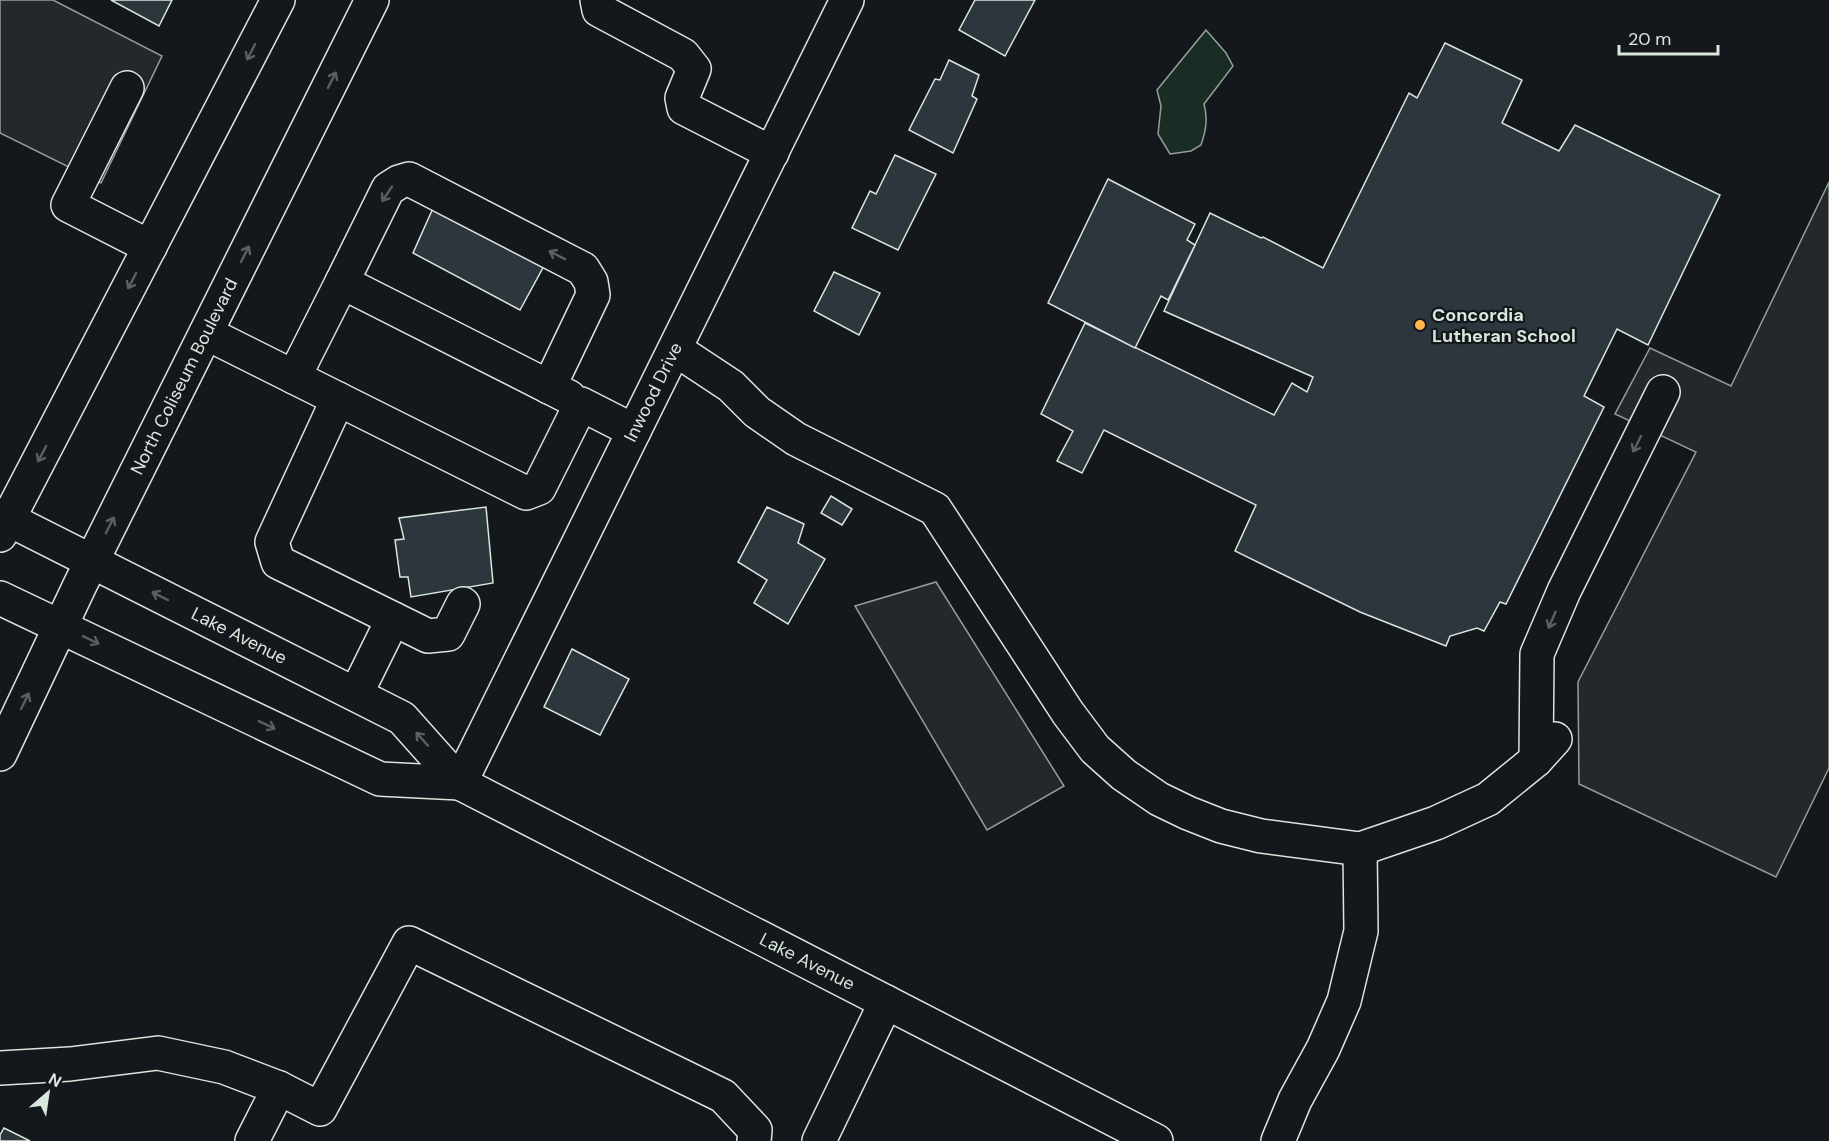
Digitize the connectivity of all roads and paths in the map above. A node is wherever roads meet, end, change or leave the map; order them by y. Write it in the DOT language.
graph roads {
  1 [pos="278,0"];
  2 [pos="372,0"];
  3 [pos="597,0"];
  4 [pos="847,0"];
  5 [pos="127,88"];
  6 [pos="772,153"];
  7 [pos="150,247"];
  8 [pos="342,282"];
  9 [pos="206,333"];
  10 [pos="675,349"];
  11 [pos="294,377"];
  12 [pos="549,387"];
  13 [pos="1663,392"];
  14 [pos="338,399"];
  15 [pos="581,404"];
  16 [pos="634,431"];
  17 [pos="3,523"];
  18 [pos="92,561"];
  19 [pos="0,598"];
  20 [pos="463,604"];
  21 [pos="393,620"];
  22 [pos="61,626"];
  23 [pos="356,694"];
  24 [pos="0,754"];
  25 [pos="460,783"];
  26 [pos="1360,849"];
  27 [pos="886,1002"];
  28 [pos="0,1068"];
  29 [pos="279,1088"];
  30 [pos="252,1141"];
  31 [pos="754,1141"];
  32 [pos="819,1141"];
  33 [pos="1156,1141"];
  34 [pos="1278,1141"];
  1 -- 7 [label="main road, one-way"];
  9 -- 2 [label="main road, North Coliseum Boulevard, one-way"];
  3 -- 6 [label="main road"];
  4 -- 6 [label="main road, Inwood Drive"];
  5 -- 7 [label="main road"];
  6 -- 10 [label="main road, Inwood Drive"];
  7 -- 17 [label="main road, one-way"];
  8 -- 11 [label="main road"];
  8 -- 12 [label="main road"];
  12 -- 8 [label="main road, one-way"];
  9 -- 11 [label="main road"];
  18 -- 9 [label="main road, North Coliseum Boulevard, one-way"];
  10 -- 16 [label="main road, Inwood Drive"];
  10 -- 26 [label="main road"];
  11 -- 14 [label="main road"];
  12 -- 15 [label="main road"];
  13 -- 26 [label="main road, one-way"];
  14 -- 15 [label="main road"];
  14 -- 21 [label="main road"];
  15 -- 16 [label="main road"];
  16 -- 25 [label="main road, Inwood Drive"];
  17 -- 18 [label="main road, Lake Avenue"];
  18 -- 22 [label="main road, North Coliseum Boulevard"];
  23 -- 18 [label="main road, Lake Avenue, one-way"];
  19 -- 22 [label="main road, Lake Avenue"];
  20 -- 21 [label="main road"];
  21 -- 23 [label="main road"];
  24 -- 22 [label="main road, North Coliseum Boulevard, one-way"];
  22 -- 25 [label="main road, Lake Avenue, one-way"];
  25 -- 23 [label="main road, Lake Avenue, one-way"];
  25 -- 27 [label="main road, Lake Avenue"];
  26 -- 34 [label="main road"];
  27 -- 32 [label="main road"];
  27 -- 33 [label="main road, Lake Avenue"];
  28 -- 29 [label="main road"];
  29 -- 30 [label="main road"];
  29 -- 31 [label="main road"];
}
